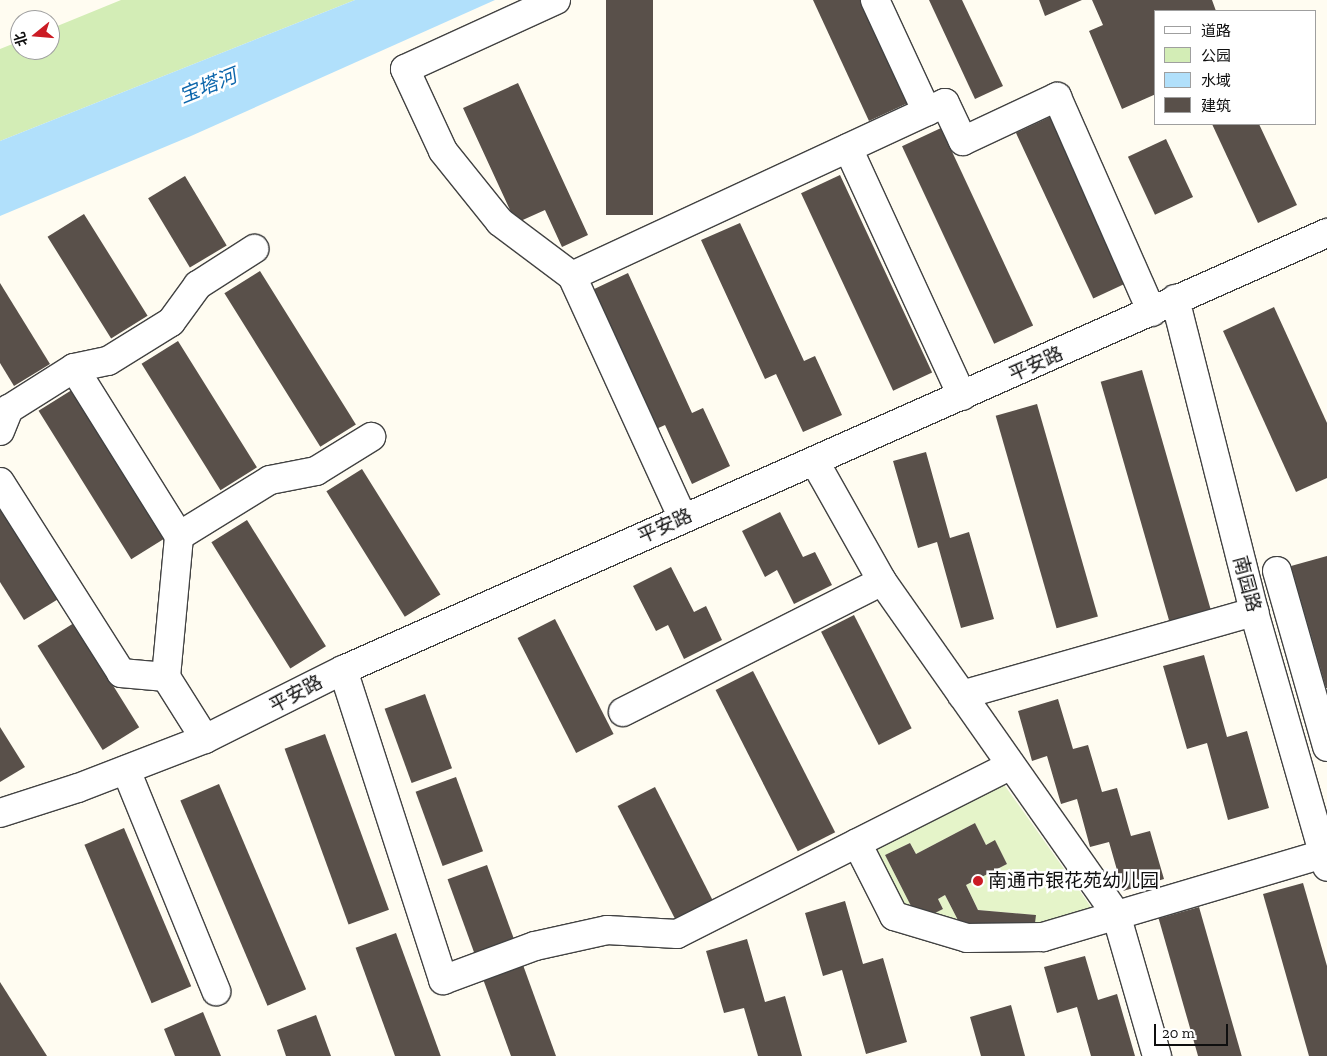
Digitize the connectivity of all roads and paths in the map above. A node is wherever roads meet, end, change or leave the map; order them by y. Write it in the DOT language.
graph roads {
  1 [pos="556,0"];
  2 [pos="876,0"];
  3 [pos="522,5"];
  4 [pos="927,112"];
  5 [pos="848,148"];
  6 [pos="1327,233"];
  7 [pos="254,249"];
  8 [pos="572,276"];
  9 [pos="1163,306"];
  10 [pos="74,368"];
  11 [pos="962,396"];
  12 [pos="0,431"];
  13 [pos="371,437"];
  14 [pos="815,462"];
  15 [pos="0,482"];
  16 [pos="683,518"];
  17 [pos="179,536"];
  18 [pos="1277,572"];
  19 [pos="882,581"];
  20 [pos="1254,612"];
  21 [pos="343,670"];
  22 [pos="166,677"];
  23 [pos="962,695"];
  24 [pos="623,712"];
  25 [pos="205,739"];
  26 [pos="1327,747"];
  27 [pos="1011,765"];
  28 [pos="126,770"];
  29 [pos="0,813"];
  30 [pos="857,843"];
  31 [pos="1325,861"];
  32 [pos="1116,914"];
  33 [pos="216,992"];
  34 [pos="1157,1056"];
  1 -- 3 [label="street"];
  2 -- 4 [label="street"];
  3 -- 8 [label="street"];
  4 -- 5 [label="street"];
  4 -- 9 [label="street, 南园路"];
  5 -- 8 [label="street"];
  5 -- 11 [label="street"];
  6 -- 9 [label="street, 平安路"];
  7 -- 10 [label="street"];
  8 -- 16 [label="street"];
  9 -- 11 [label="street, 平安路"];
  9 -- 20 [label="street, 南园路"];
  10 -- 12 [label="street"];
  10 -- 17 [label="street"];
  11 -- 14 [label="street, 平安路"];
  13 -- 17 [label="street"];
  14 -- 16 [label="street, 平安路"];
  14 -- 19 [label="street"];
  15 -- 22 [label="street"];
  16 -- 21 [label="street, 平安路"];
  17 -- 22 [label="street"];
  18 -- 26 [label="street"];
  19 -- 23 [label="street"];
  19 -- 24 [label="street"];
  20 -- 23 [label="street"];
  20 -- 31 [label="street, 南园路"];
  21 -- 25 [label="street, 平安路"];
  21 -- 30 [label="street"];
  22 -- 25 [label="street"];
  23 -- 27 [label="street"];
  25 -- 28 [label="street, 平安路"];
  27 -- 30 [label="street"];
  27 -- 32 [label="street"];
  28 -- 29 [label="street, 平安路"];
  28 -- 33 [label="street"];
  30 -- 32 [label="street"];
  31 -- 32 [label="street"];
  32 -- 34 [label="street"];
}
